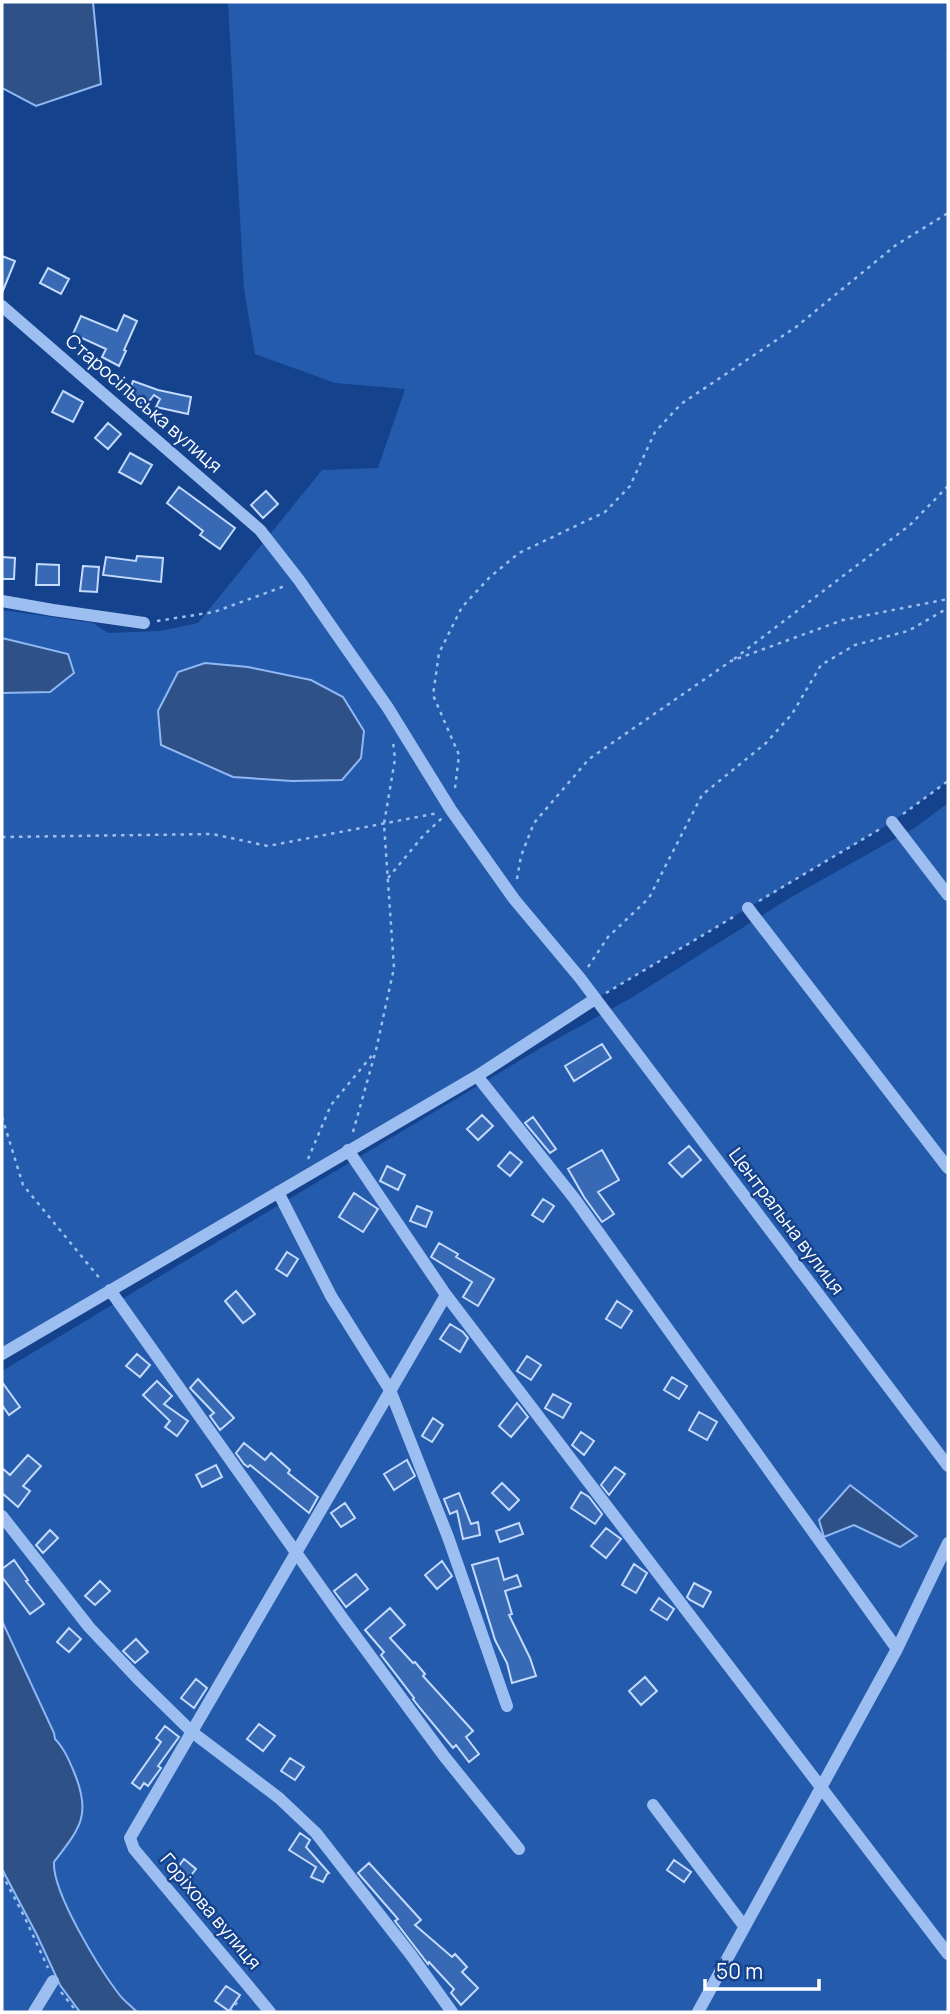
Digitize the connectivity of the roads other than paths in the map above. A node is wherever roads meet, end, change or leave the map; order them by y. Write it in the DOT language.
graph roads {
  1 [pos="2,306"];
  2 [pos="2,601"];
  3 [pos="144,623"];
  4 [pos="452,810"];
  5 [pos="892,822"];
  6 [pos="948,895"];
  7 [pos="748,908"];
  8 [pos="595,999"];
  9 [pos="477,1076"];
  10 [pos="348,1150"];
  11 [pos="948,1168"];
  12 [pos="278,1192"];
  13 [pos="110,1290"];
  14 [pos="446,1295"];
  15 [pos="2,1354"];
  16 [pos="390,1390"];
  17 [pos="948,1465"];
  18 [pos="2,1516"];
  19 [pos="948,1543"];
  20 [pos="296,1553"];
  21 [pos="897,1649"];
  22 [pos="508,1706"];
  23 [pos="192,1732"];
  24 [pos="821,1787"];
  25 [pos="653,1805"];
  26 [pos="519,1849"];
  27 [pos="744,1926"];
  28 [pos="948,1954"];
  29 [pos="53,1981"];
  30 [pos="34,2012"];
  31 [pos="270,2012"];
  32 [pos="452,2012"];
  33 [pos="698,2012"];
  1 -- 4 [label="street, Старосільська вулиця"];
  2 -- 3 [label="street"];
  4 -- 8 [label="street, Центральна вулиця"];
  5 -- 6 [label="street"];
  7 -- 11 [label="street"];
  8 -- 9 [label="street"];
  8 -- 17 [label="street, Центральна вулиця"];
  9 -- 10 [label="street"];
  9 -- 21 [label="street"];
  10 -- 12 [label="street"];
  10 -- 14 [label="street"];
  12 -- 13 [label="street"];
  12 -- 16 [label="street"];
  13 -- 15 [label="street"];
  13 -- 20 [label="street"];
  14 -- 16 [label="street"];
  14 -- 24 [label="street"];
  16 -- 20 [label="street"];
  16 -- 22 [label="street"];
  18 -- 23 [label="street"];
  19 -- 21 [label="street"];
  20 -- 23 [label="street"];
  20 -- 26 [label="street"];
  21 -- 24 [label="street"];
  23 -- 31 [label="street, Горіхова вулиця"];
  23 -- 32 [label="street"];
  24 -- 27 [label="street"];
  24 -- 28 [label="street"];
  25 -- 27 [label="street"];
  27 -- 33 [label="street"];
  29 -- 30 [label="street"];
}
